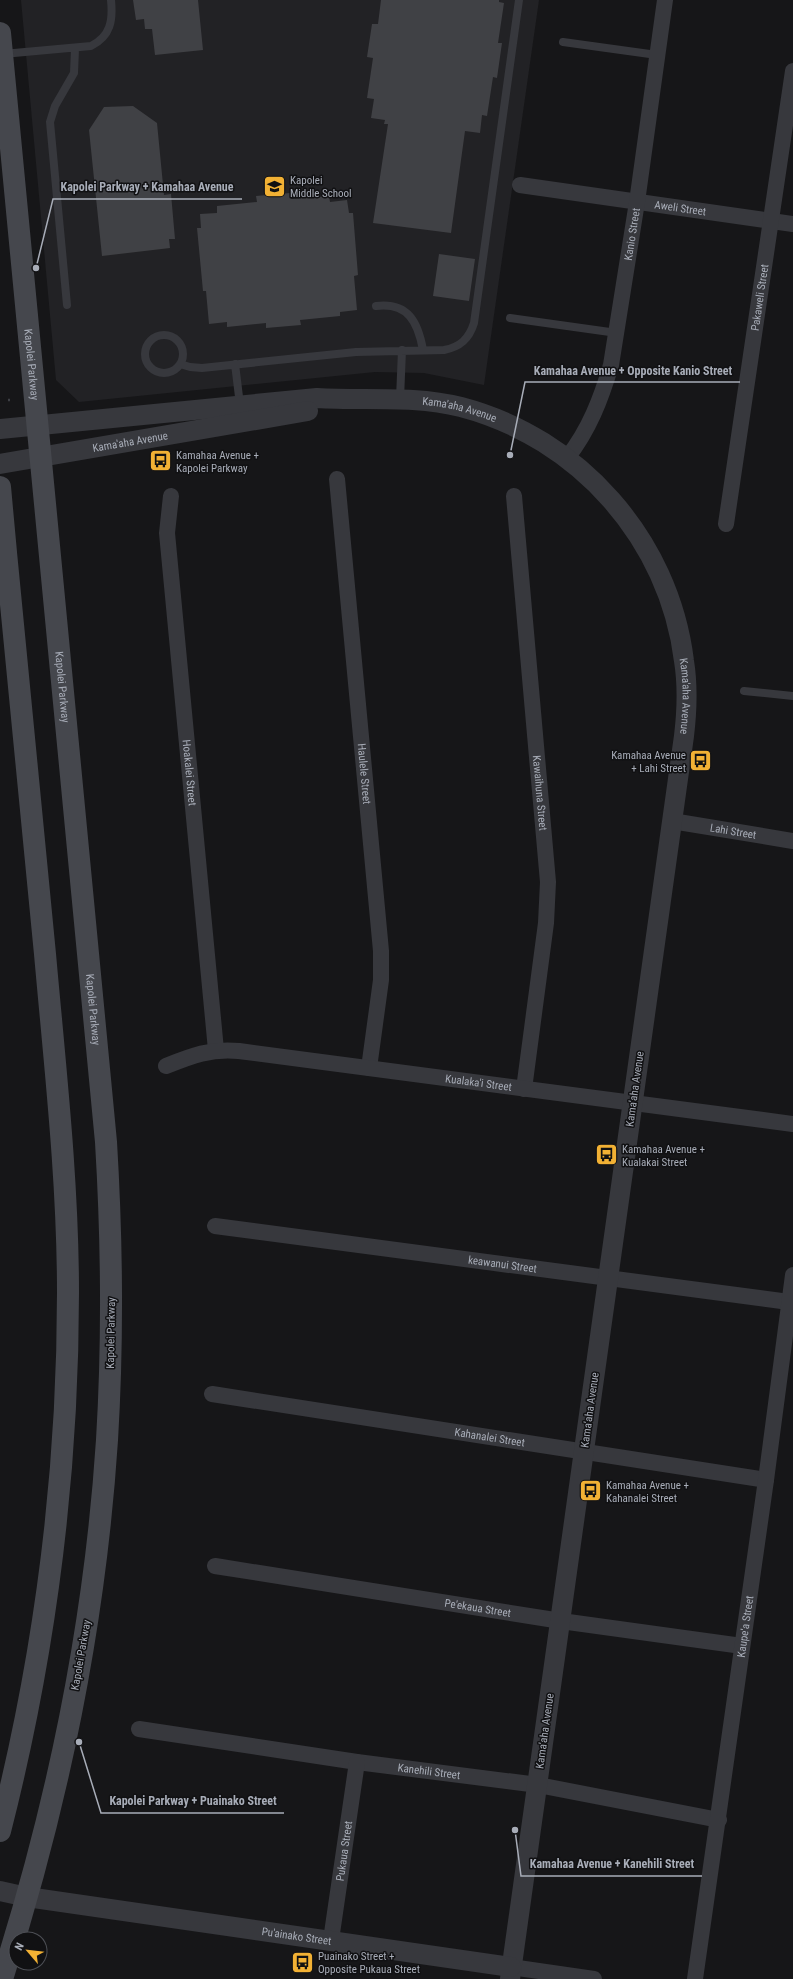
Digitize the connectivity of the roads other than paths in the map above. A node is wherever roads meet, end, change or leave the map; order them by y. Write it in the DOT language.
graph roads {
  1 [pos="111,0"];
  2 [pos="519,0"];
  3 [pos="665,0"];
  4 [pos="0,33"];
  5 [pos="564,42"];
  6 [pos="75,49"];
  7 [pos="2,54"];
  8 [pos="657,55"];
  9 [pos="793,71"];
  10 [pos="520,185"];
  11 [pos="637,202"];
  12 [pos="771,222"];
  13 [pos="793,224"];
  14 [pos="67,305"];
  15 [pos="376,306"];
  16 [pos="510,318"];
  17 [pos="617,333"];
  18 [pos="402,350"];
  19 [pos="423,350"];
  20 [pos="180,364"];
  21 [pos="235,364"];
  22 [pos="400,399"];
  23 [pos="241,414"];
  24 [pos="38,426"];
  25 [pos="0,429"];
  26 [pos="41,458"];
  27 [pos="567,458"];
  28 [pos="0,464"];
  29 [pos="337,479"];
  30 [pos="0,487"];
  31 [pos="171,496"];
  32 [pos="514,496"];
  33 [pos="726,524"];
  34 [pos="744,691"];
  35 [pos="793,696"];
  36 [pos="672,821"];
  37 [pos="793,841"];
  38 [pos="216,1050"];
  39 [pos="166,1066"];
  40 [pos="369,1068"];
  41 [pos="524,1089"];
  42 [pos="633,1104"];
  43 [pos="793,1124"];
  44 [pos="215,1226"];
  45 [pos="793,1275"];
  46 [pos="608,1280"];
  47 [pos="789,1302"];
  48 [pos="212,1394"];
  49 [pos="584,1452"];
  50 [pos="766,1480"];
  51 [pos="215,1566"];
  52 [pos="561,1621"];
  53 [pos="742,1646"];
  54 [pos="139,1730"];
  55 [pos="357,1762"];
  56 [pos="538,1785"];
  57 [pos="719,1820"];
  58 [pos="0,1831"];
  59 [pos="0,1891"];
  60 [pos="27,1897"];
  61 [pos="331,1940"];
  62 [pos="510,1973"];
  63 [pos="2,1979"];
  64 [pos="594,1979"];
  65 [pos="695,1979"];
  1 -- 6 [label="lane"];
  2 -- 19 [label="lane"];
  3 -- 8 [label="street, Kanio Street"];
  4 -- 7 [label="main road, Kapolei Parkway"];
  5 -- 8 [label="lane"];
  6 -- 7 [label="lane"];
  6 -- 14 [label="lane"];
  7 -- 24 [label="main road, Kapolei Parkway"];
  8 -- 11 [label="street, Kanio Street"];
  9 -- 12 [label="street, Pakaweli Street"];
  10 -- 11 [label="street, Aweli Street"];
  11 -- 12 [label="street, Aweli Street"];
  11 -- 17 [label="street, Kanio Street"];
  12 -- 13 [label="street, Aweli Street"];
  12 -- 33 [label="street, Pakaweli Street"];
  15 -- 19 [label="lane"];
  16 -- 17 [label="lane"];
  17 -- 27 [label="street, Kanio Street"];
  18 -- 19 [label="lane"];
  18 -- 21 [label="lane"];
  18 -- 22 [label="lane"];
  20 -- 20 [label="lane"];
  20 -- 21 [label="lane"];
  21 -- 23 [label="lane"];
  22 -- 23 [label="street, Kama'aha Avenue"];
  22 -- 27 [label="street, Kama'aha Avenue"];
  23 -- 24 [label="street, Kama'aha Avenue"];
  23 -- 26 [label="street, Kama'aha Avenue"];
  24 -- 25 [label="street, Kama'aha Avenue"];
  24 -- 26 [label="main road, Kapolei Parkway"];
  26 -- 28 [label="street, Kama'aha Avenue"];
  26 -- 60 [label="main road, Kapolei Parkway"];
  27 -- 36 [label="street, Kama'aha Avenue"];
  29 -- 40 [label="street, Haulele Street"];
  30 -- 58 [label="main road"];
  31 -- 38 [label="street, Hoakalei Street"];
  32 -- 41 [label="street, Kawaihuna Street"];
  34 -- 35 [label="lane"];
  36 -- 37 [label="street, Lahi Street"];
  36 -- 42 [label="street, Kama'aha Avenue"];
  38 -- 39 [label="street, Kualaka'i Street"];
  38 -- 40 [label="street, Kualaka'i Street"];
  40 -- 41 [label="street, Kualaka'i Street"];
  41 -- 42 [label="street, Kualaka'i Street"];
  42 -- 43 [label="street, Kualaka'i Street"];
  42 -- 46 [label="street, Kama'aha Avenue"];
  44 -- 46 [label="street, keawanui Street"];
  45 -- 47 [label="street, Kaupe'a Street"];
  46 -- 47 [label="street, keawanui Street"];
  46 -- 49 [label="street, Kama'aha Avenue"];
  47 -- 50 [label="street, Kaupe'a Street"];
  48 -- 49 [label="street, Kahanalei Street"];
  49 -- 50 [label="street, Kahanalei Street"];
  49 -- 52 [label="street, Kama'aha Avenue"];
  50 -- 53 [label="street, Kaupe'a Street"];
  51 -- 52 [label="street, Pe'ekaua Street"];
  52 -- 53 [label="street, Pe'ekaua Street"];
  52 -- 56 [label="street, Kama'aha Avenue"];
  53 -- 57 [label="street, Kaupe'a Street"];
  54 -- 55 [label="street, Kanehili Street"];
  55 -- 56 [label="street, Kanehili Street"];
  55 -- 61 [label="street, Pukaua Street"];
  56 -- 57 [label="street, Kanehili Street"];
  56 -- 62 [label="street, Kama'aha Avenue"];
  57 -- 65 [label="street, Kaupe'a Street"];
  59 -- 60 [label="street, Pu'ainako Street"];
  60 -- 61 [label="street, Pu'ainako Street"];
  60 -- 63 [label="main road, Kapolei Parkway"];
  61 -- 62 [label="street, Pu'ainako Street"];
  62 -- 64 [label="street, Pu'ainako Street"];
}
